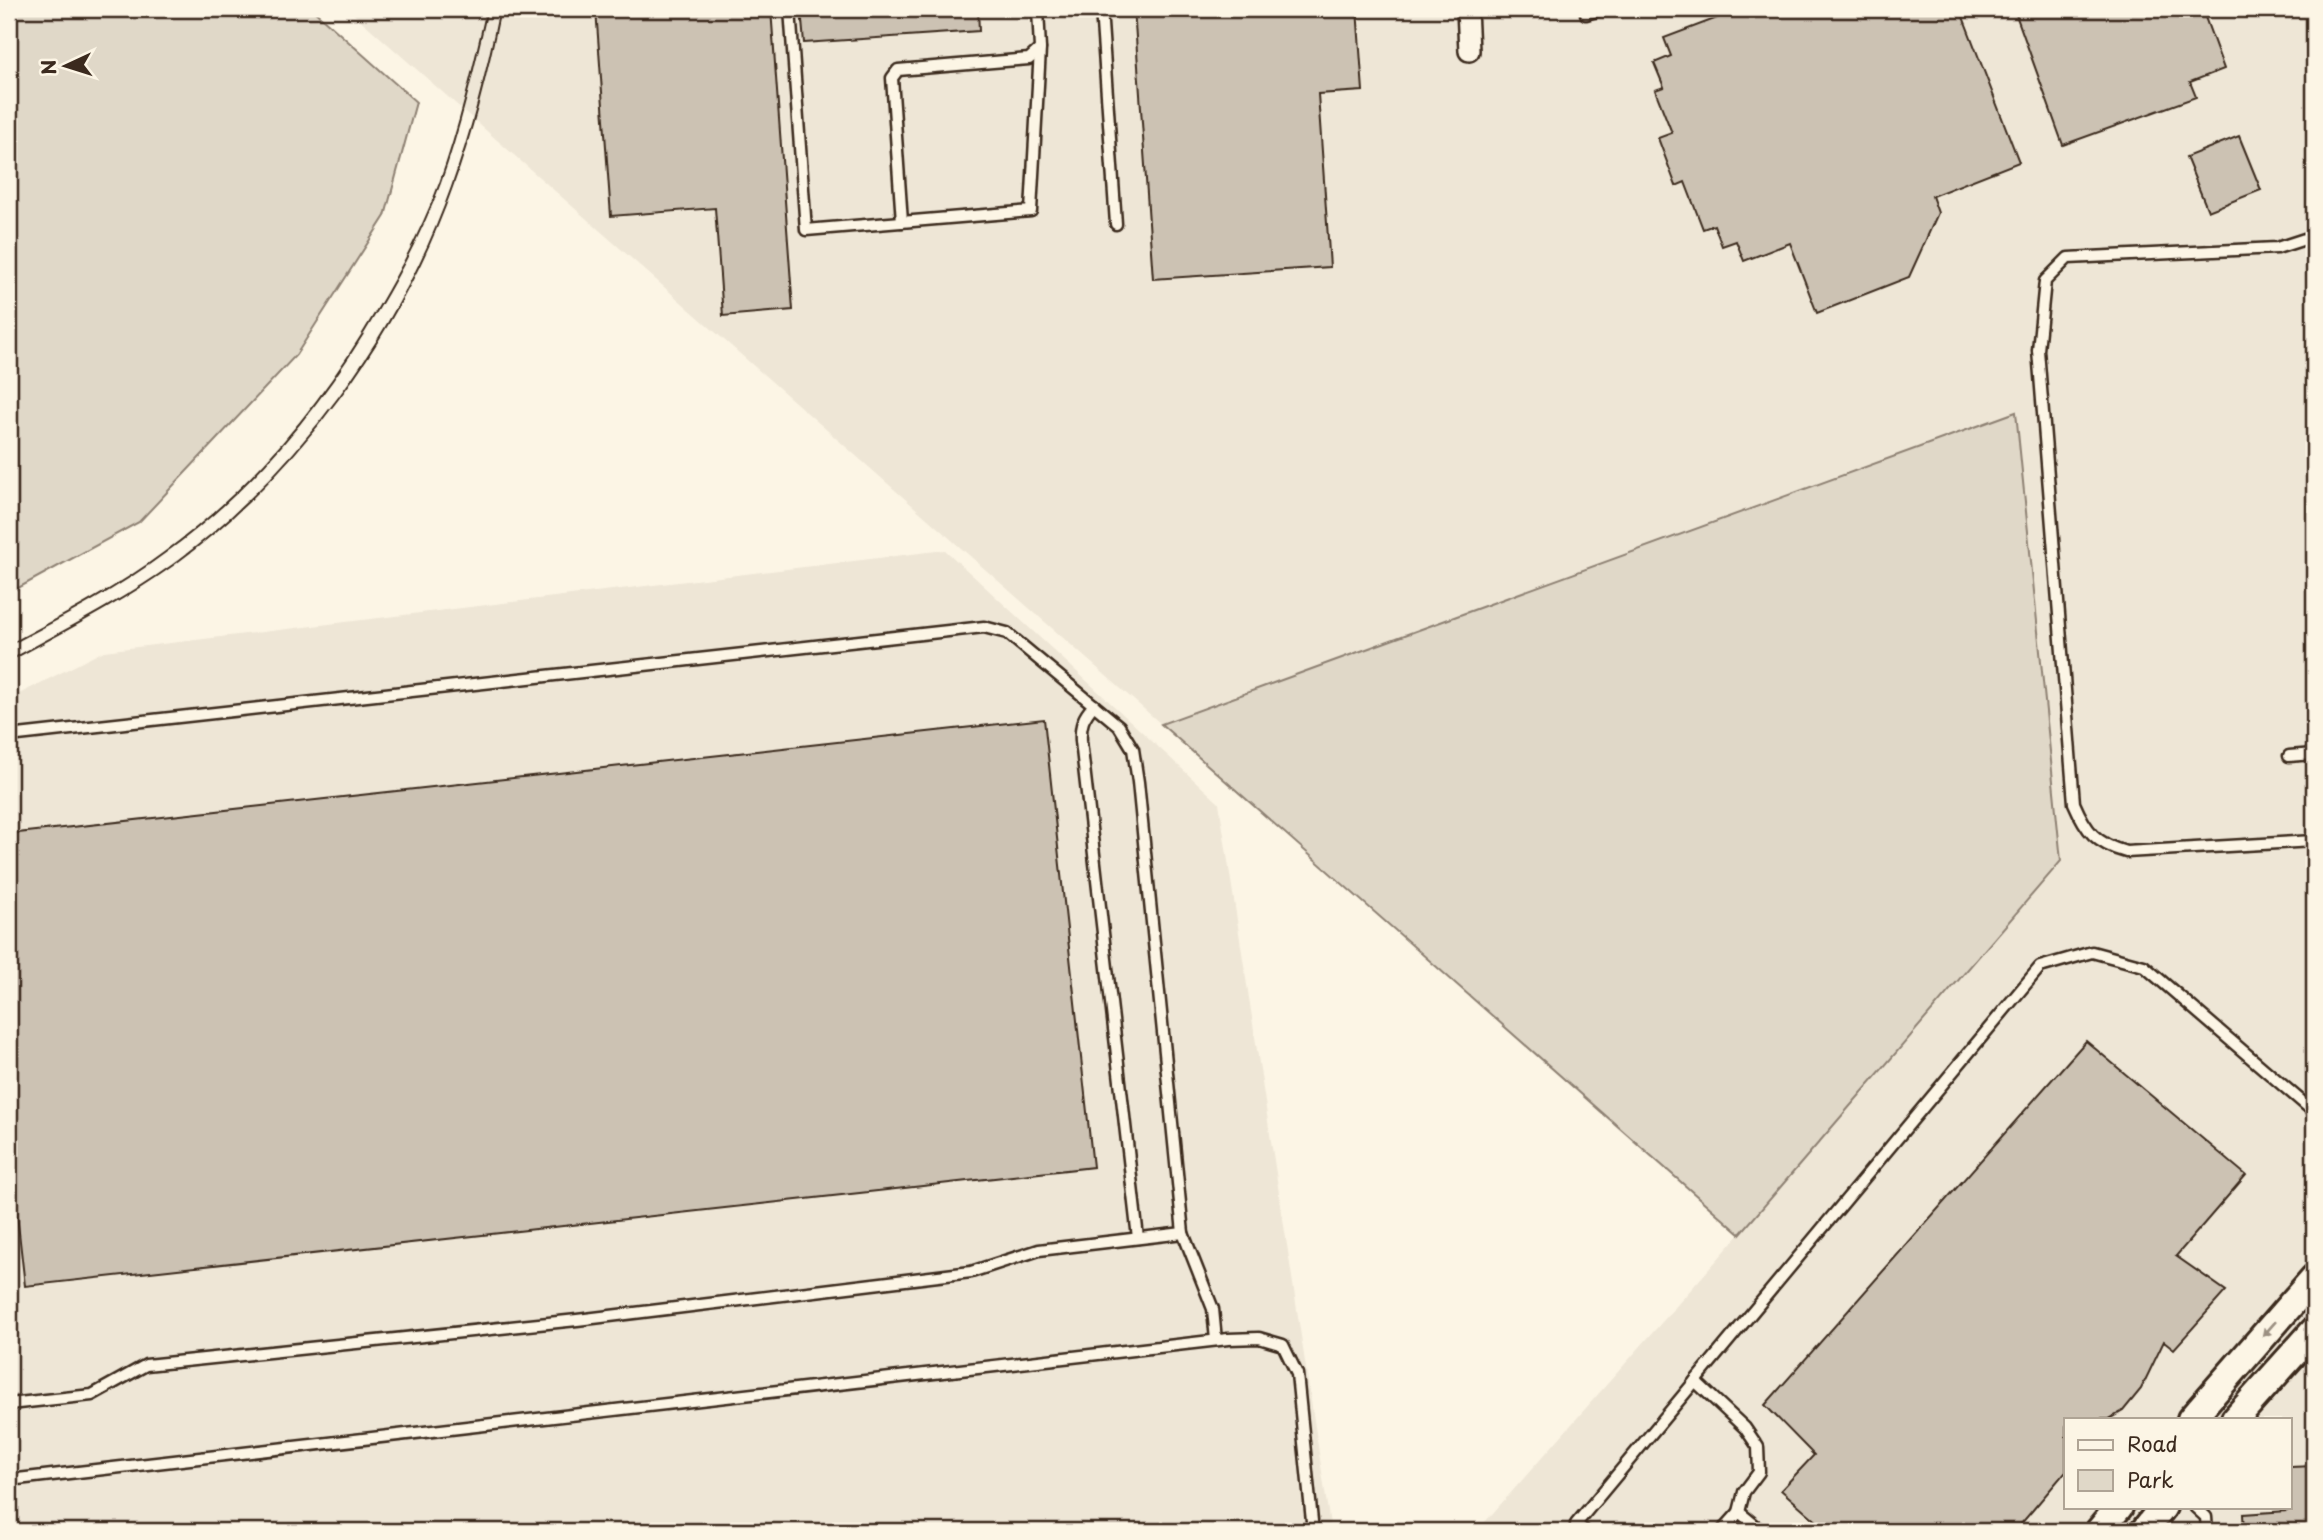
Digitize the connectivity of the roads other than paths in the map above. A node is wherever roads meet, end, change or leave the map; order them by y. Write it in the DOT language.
graph roads {
  1 [pos="790,9"];
  2 [pos="1038,9"];
  3 [pos="1101,9"];
  4 [pos="1467,9"];
  5 [pos="1602,9"];
  6 [pos="1586,14"];
  7 [pos="1040,48"];
  8 [pos="1469,51"];
  9 [pos="902,222"];
  10 [pos="1116,223"];
  11 [pos="2314,236"];
  12 [pos="1094,705"];
  13 [pos="9,736"];
  14 [pos="2314,754"];
  15 [pos="2289,755"];
  16 [pos="2314,841"];
  17 [pos="2314,1112"];
  18 [pos="1183,1233"];
  19 [pos="1138,1238"];
  20 [pos="2314,1278"];
  21 [pos="2314,1331"];
  22 [pos="1216,1340"];
  23 [pos="1695,1381"];
  24 [pos="9,1404"];
  25 [pos="2192,1418"];
  26 [pos="2236,1418"];
  27 [pos="9,1480"];
  28 [pos="2118,1508"];
  29 [pos="2162,1508"];
  30 [pos="2196,1508"];
  31 [pos="1739,1513"];
  32 [pos="1313,1531"];
  33 [pos="1585,1531"];
  34 [pos="1722,1531"];
  35 [pos="1762,1531"];
  36 [pos="2099,1531"];
  37 [pos="2144,1531"];
  38 [pos="2207,1531"];
  1 -- 9 [label="lane"];
  2 -- 7 [label="lane"];
  3 -- 10 [label="lane"];
  4 -- 8 [label="street"];
  5 -- 6 [label="lane"];
  7 -- 9 [label="lane"];
  7 -- 9 [label="lane"];
  11 -- 16 [label="lane"];
  12 -- 13 [label="lane"];
  12 -- 18 [label="lane"];
  12 -- 19 [label="lane"];
  14 -- 15 [label="lane"];
  17 -- 23 [label="lane"];
  18 -- 19 [label="lane"];
  18 -- 22 [label="lane"];
  19 -- 24 [label="lane"];
  20 -- 25 [label="street, one-way"];
  21 -- 26 [label="street"];
  22 -- 27 [label="lane"];
  22 -- 32 [label="lane"];
  23 -- 31 [label="lane"];
  23 -- 33 [label="lane"];
  28 -- 36 [label="street"];
  29 -- 37 [label="street"];
  30 -- 38 [label="lane"];
  31 -- 34 [label="lane"];
  31 -- 35 [label="lane"];
}
